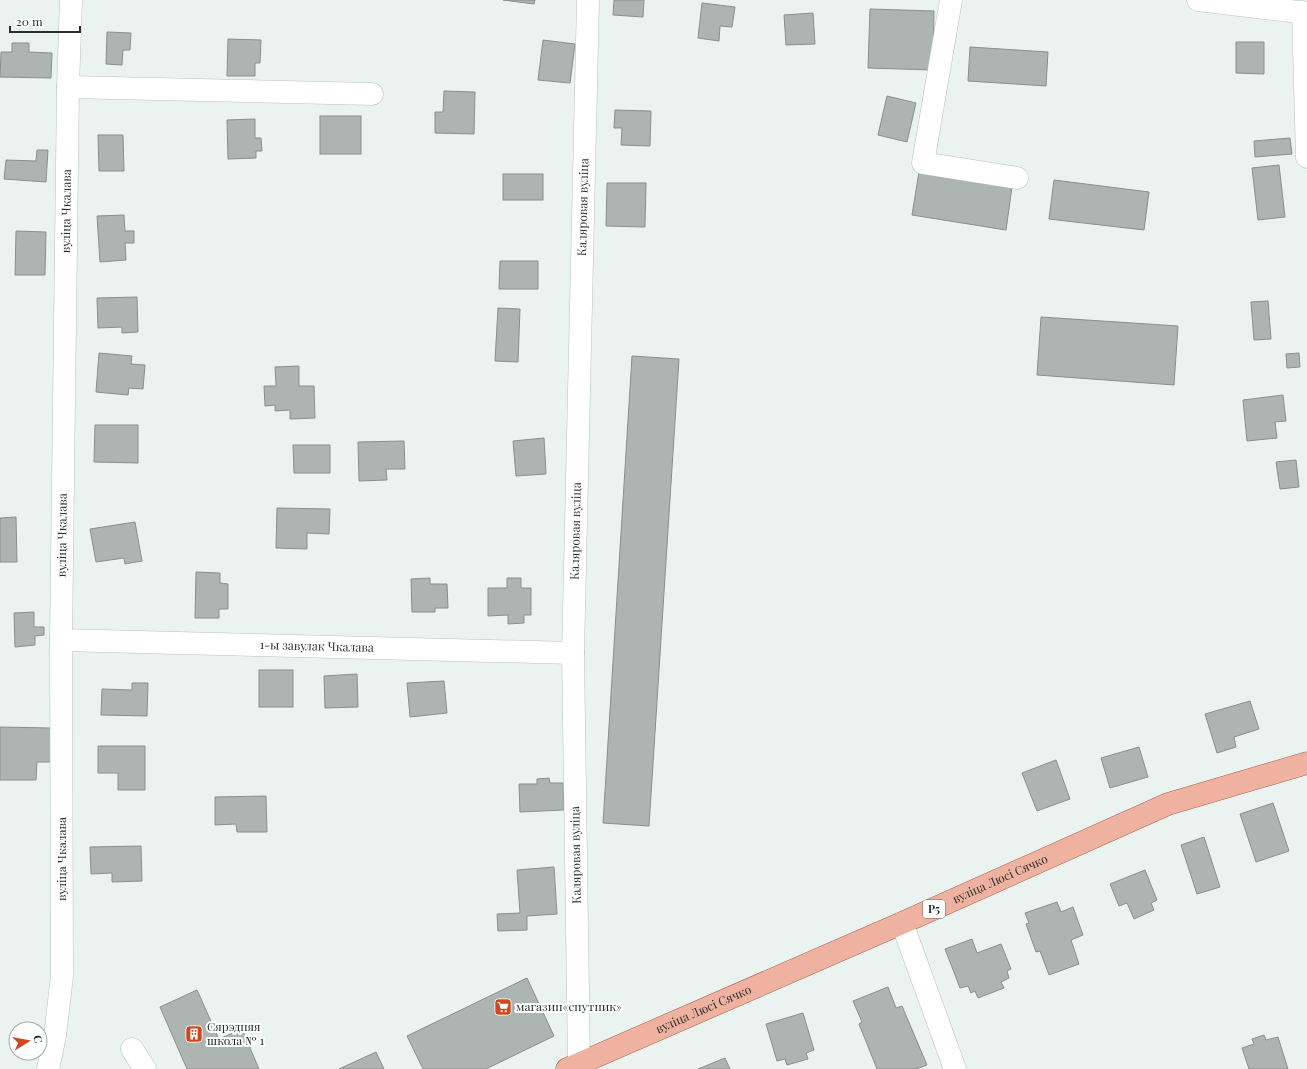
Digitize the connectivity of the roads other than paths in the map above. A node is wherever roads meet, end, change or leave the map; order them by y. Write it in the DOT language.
graph roads {
  1 [pos="71,0"];
  2 [pos="588,0"];
  3 [pos="951,0"];
  4 [pos="1198,0"];
  5 [pos="1305,13"];
  6 [pos="68,87"];
  7 [pos="372,94"];
  8 [pos="1307,157"];
  9 [pos="1017,178"];
  10 [pos="61,640"];
  11 [pos="573,653"];
  12 [pos="1307,763"];
  13 [pos="902,923"];
  14 [pos="132,1049"];
  15 [pos="573,1066"];
  16 [pos="48,1069"];
  17 [pos="145,1069"];
  18 [pos="955,1069"];
  1 -- 6 [label="street, вуліца Чкалава"];
  2 -- 11 [label="street, Каляровая вуліца"];
  3 -- 9 [label="street"];
  4 -- 5 [label="street"];
  5 -- 8 [label="street"];
  6 -- 7 [label="street"];
  6 -- 10 [label="street, вуліца Чкалава"];
  10 -- 11 [label="street, 1-ы завулак Чкалава"];
  10 -- 16 [label="street, вуліца Чкалава"];
  11 -- 15 [label="street, Каляровая вуліца"];
  12 -- 13 [label="main road, вуліца Люсі Сячко / Р5"];
  13 -- 15 [label="main road, вуліца Люсі Сячко / Р5"];
  13 -- 18 [label="street"];
  14 -- 17 [label="street"];
}
